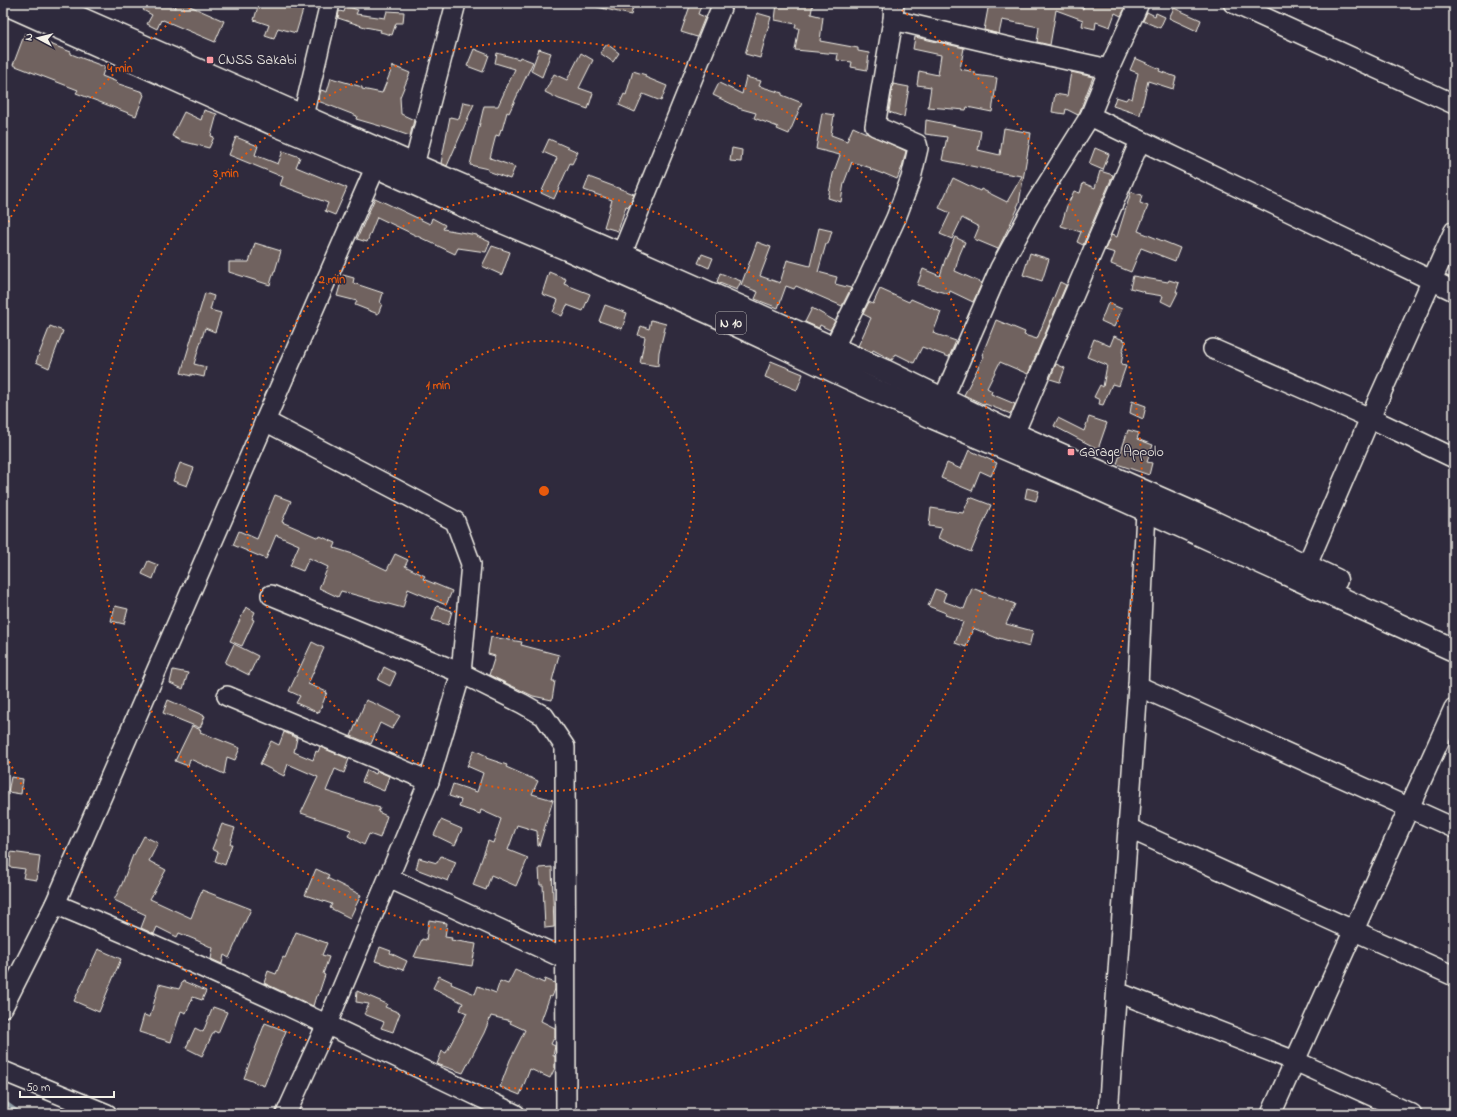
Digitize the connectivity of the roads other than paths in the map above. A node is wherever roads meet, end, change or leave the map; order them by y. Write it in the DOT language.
graph roads {
  1 [pos="4,3"];
  2 [pos="47,3"];
  3 [pos="330,3"];
  4 [pos="456,3"];
  5 [pos="723,3"];
  6 [pos="1139,3"];
  7 [pos="1236,4"];
  8 [pos="893,11"];
  9 [pos="1109,69"];
  10 [pos="1454,104"];
  11 [pos="303,116"];
  12 [pos="1090,116"];
  13 [pos="1140,141"];
  14 [pos="379,159"];
  15 [pos="414,166"];
  16 [pos="1454,231"];
  17 [pos="619,263"];
  18 [pos="1431,281"];
  19 [pos="1454,291"];
  20 [pos="833,349"];
  21 [pos="1213,349"];
  22 [pos="939,409"];
  23 [pos="1370,418"];
  24 [pos="265,421"];
  25 [pos="1014,434"];
  26 [pos="1454,458"];
  27 [pos="1148,502"];
  28 [pos="1304,574"];
  29 [pos="271,595"];
  30 [pos="1454,633"];
  31 [pos="1454,650"];
  32 [pos="461,673"];
  33 [pos="1138,686"];
  34 [pos="227,696"];
  35 [pos="1454,708"];
  36 [pos="429,781"];
  37 [pos="1409,808"];
  38 [pos="1128,828"];
  39 [pos="1454,828"];
  40 [pos="389,878"];
  41 [pos="55,904"];
  42 [pos="1353,930"];
  43 [pos="566,959"];
  44 [pos="1454,976"];
  45 [pos="1117,992"];
  46 [pos="3,1007"];
  47 [pos="327,1024"];
  48 [pos="1295,1061"];
  49 [pos="3,1071"];
  50 [pos="107,1114"];
  51 [pos="286,1114"];
  52 [pos="515,1114"];
  53 [pos="566,1114"];
  54 [pos="1108,1114"];
  55 [pos="1271,1114"];
  56 [pos="1412,1114"];
  1 -- 14 [label="main road, N 10"];
  2 -- 11 [label="main road, N 10"];
  3 -- 11 [label="street"];
  4 -- 15 [label="street"];
  5 -- 17 [label="street"];
  6 -- 9 [label="street"];
  7 -- 10 [label="street"];
  8 -- 9 [label="street"];
  8 -- 20 [label="street"];
  9 -- 12 [label="street"];
  11 -- 14 [label="main road, N 10"];
  12 -- 13 [label="street"];
  12 -- 22 [label="street"];
  13 -- 18 [label="street"];
  13 -- 25 [label="street"];
  14 -- 15 [label="main road, N 10"];
  14 -- 17 [label="main road, N 10"];
  14 -- 24 [label="street"];
  15 -- 17 [label="main road, N 10"];
  16 -- 18 [label="street"];
  17 -- 20 [label="main road, N 10"];
  17 -- 22 [label="main road, N 10"];
  18 -- 19 [label="street"];
  18 -- 23 [label="street"];
  20 -- 22 [label="main road, N 10"];
  21 -- 23 [label="street"];
  22 -- 25 [label="main road, N 10"];
  22 -- 27 [label="main road, N 10"];
  23 -- 26 [label="street"];
  23 -- 28 [label="street"];
  24 -- 32 [label="street"];
  24 -- 41 [label="street"];
  25 -- 27 [label="main road, N 10"];
  27 -- 28 [label="main road, N 10"];
  27 -- 33 [label="street"];
  28 -- 30 [label="main road, N 10"];
  28 -- 31 [label="main road, N 10"];
  29 -- 32 [label="street"];
  32 -- 36 [label="street"];
  32 -- 43 [label="street"];
  33 -- 37 [label="street"];
  33 -- 38 [label="street"];
  34 -- 36 [label="street"];
  35 -- 37 [label="street"];
  36 -- 40 [label="street"];
  37 -- 39 [label="street"];
  37 -- 42 [label="street"];
  38 -- 42 [label="street"];
  38 -- 45 [label="street"];
  40 -- 43 [label="street"];
  40 -- 47 [label="street"];
  41 -- 46 [label="street"];
  41 -- 47 [label="street"];
  42 -- 44 [label="street"];
  42 -- 48 [label="street"];
  43 -- 53 [label="street"];
  45 -- 48 [label="street"];
  45 -- 54 [label="street"];
  47 -- 51 [label="street"];
  47 -- 52 [label="street"];
  48 -- 55 [label="street"];
  48 -- 56 [label="street"];
  49 -- 50 [label="street"];
}
